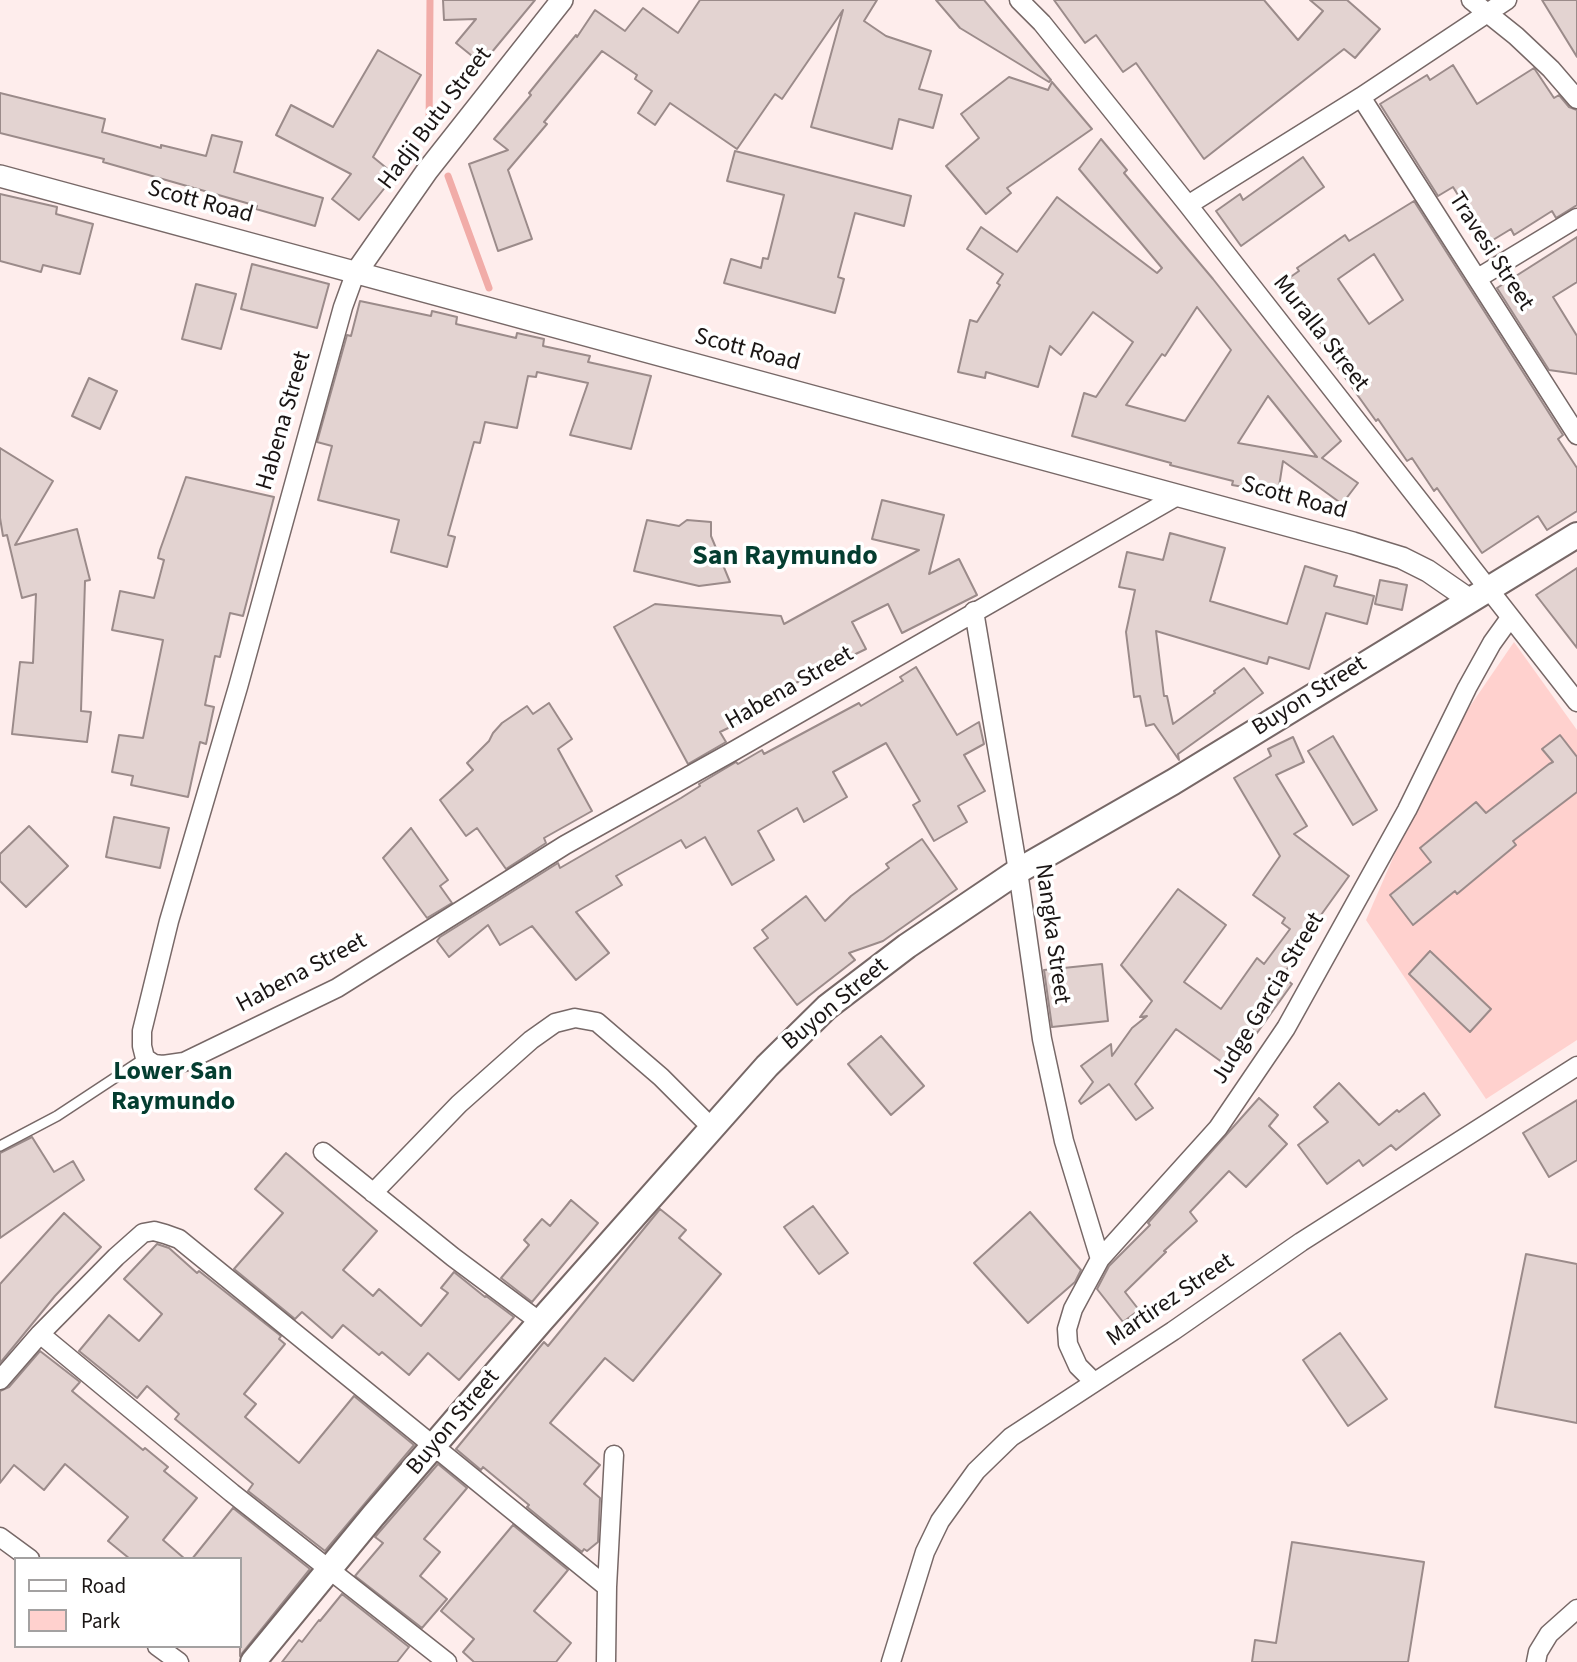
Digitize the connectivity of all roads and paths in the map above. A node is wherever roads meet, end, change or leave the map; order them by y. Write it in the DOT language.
graph roads {
  1 [pos="562,0"];
  2 [pos="1019,0"];
  3 [pos="1471,0"];
  4 [pos="1507,0"];
  5 [pos="1487,12"];
  6 [pos="1362,97"];
  7 [pos="1577,99"];
  8 [pos="0,177"];
  9 [pos="1188,205"];
  10 [pos="1577,218"];
  11 [pos="355,274"];
  12 [pos="1478,278"];
  13 [pos="1577,435"];
  14 [pos="1179,495"];
  15 [pos="1577,535"];
  16 [pos="1479,595"];
  17 [pos="974,611"];
  18 [pos="1510,618"];
  19 [pos="1577,702"];
  20 [pos="1018,871"];
  21 [pos="145,1058"];
  22 [pos="1577,1066"];
  23 [pos="712,1128"];
  24 [pos="0,1146"];
  25 [pos="323,1152"];
  26 [pos="373,1193"];
  27 [pos="1100,1259"];
  28 [pos="540,1322"];
  29 [pos="40,1334"];
  30 [pos="0,1380"];
  31 [pos="1094,1382"];
  32 [pos="434,1448"];
  33 [pos="614,1455"];
  34 [pos="0,1537"];
  35 [pos="27,1557"];
  36 [pos="330,1569"];
  37 [pos="607,1587"];
  38 [pos="1577,1609"];
  39 [pos="160,1648"];
  40 [pos="180,1662"];
  41 [pos="253,1662"];
  42 [pos="447,1662"];
  43 [pos="606,1662"];
  44 [pos="891,1662"];
  45 [pos="1536,1662"];
  1 -- 11 [label="street, Hadji Butu Street"];
  2 -- 9 [label="street, Muralla Street"];
  3 -- 5 [label="street"];
  4 -- 5 [label="street"];
  5 -- 6 [label="street"];
  5 -- 7 [label="street"];
  6 -- 9 [label="street"];
  6 -- 12 [label="street, Travesi Street"];
  8 -- 11 [label="street, Scott Road"];
  9 -- 16 [label="street, Muralla Street"];
  10 -- 12 [label="street"];
  11 -- 14 [label="street, Scott Road"];
  11 -- 21 [label="street, Habena Street"];
  12 -- 13 [label="street, Travesi Street"];
  14 -- 16 [label="street, Scott Road"];
  14 -- 17 [label="street, Habena Street"];
  15 -- 16 [label="main road, Buyon Street"];
  16 -- 18 [label="street, Muralla Street"];
  16 -- 20 [label="main road, Buyon Street"];
  17 -- 20 [label="street, Nangka Street"];
  17 -- 21 [label="street, Habena Street"];
  18 -- 19 [label="street, Muralla Street"];
  18 -- 27 [label="street, Judge Garcia Street"];
  20 -- 23 [label="main road, Buyon Street"];
  20 -- 27 [label="street, Nangka Street"];
  21 -- 24 [label="lane"];
  22 -- 31 [label="street, Martirez Street"];
  23 -- 26 [label="street"];
  23 -- 28 [label="main road, Buyon Street"];
  25 -- 26 [label="street"];
  26 -- 28 [label="street"];
  27 -- 31 [label="street, Judge Garcia Street"];
  28 -- 32 [label="main road, Buyon Street"];
  29 -- 30 [label="street"];
  29 -- 32 [label="street"];
  29 -- 36 [label="street"];
  31 -- 44 [label="street, Martirez Street"];
  32 -- 36 [label="main road, Buyon Street"];
  32 -- 37 [label="street"];
  33 -- 37 [label="street"];
  34 -- 35 [label="street"];
  36 -- 41 [label="main road, Buyon Street"];
  36 -- 42 [label="street"];
  37 -- 43 [label="street"];
  38 -- 45 [label="street"];
  39 -- 40 [label="street"];
}
